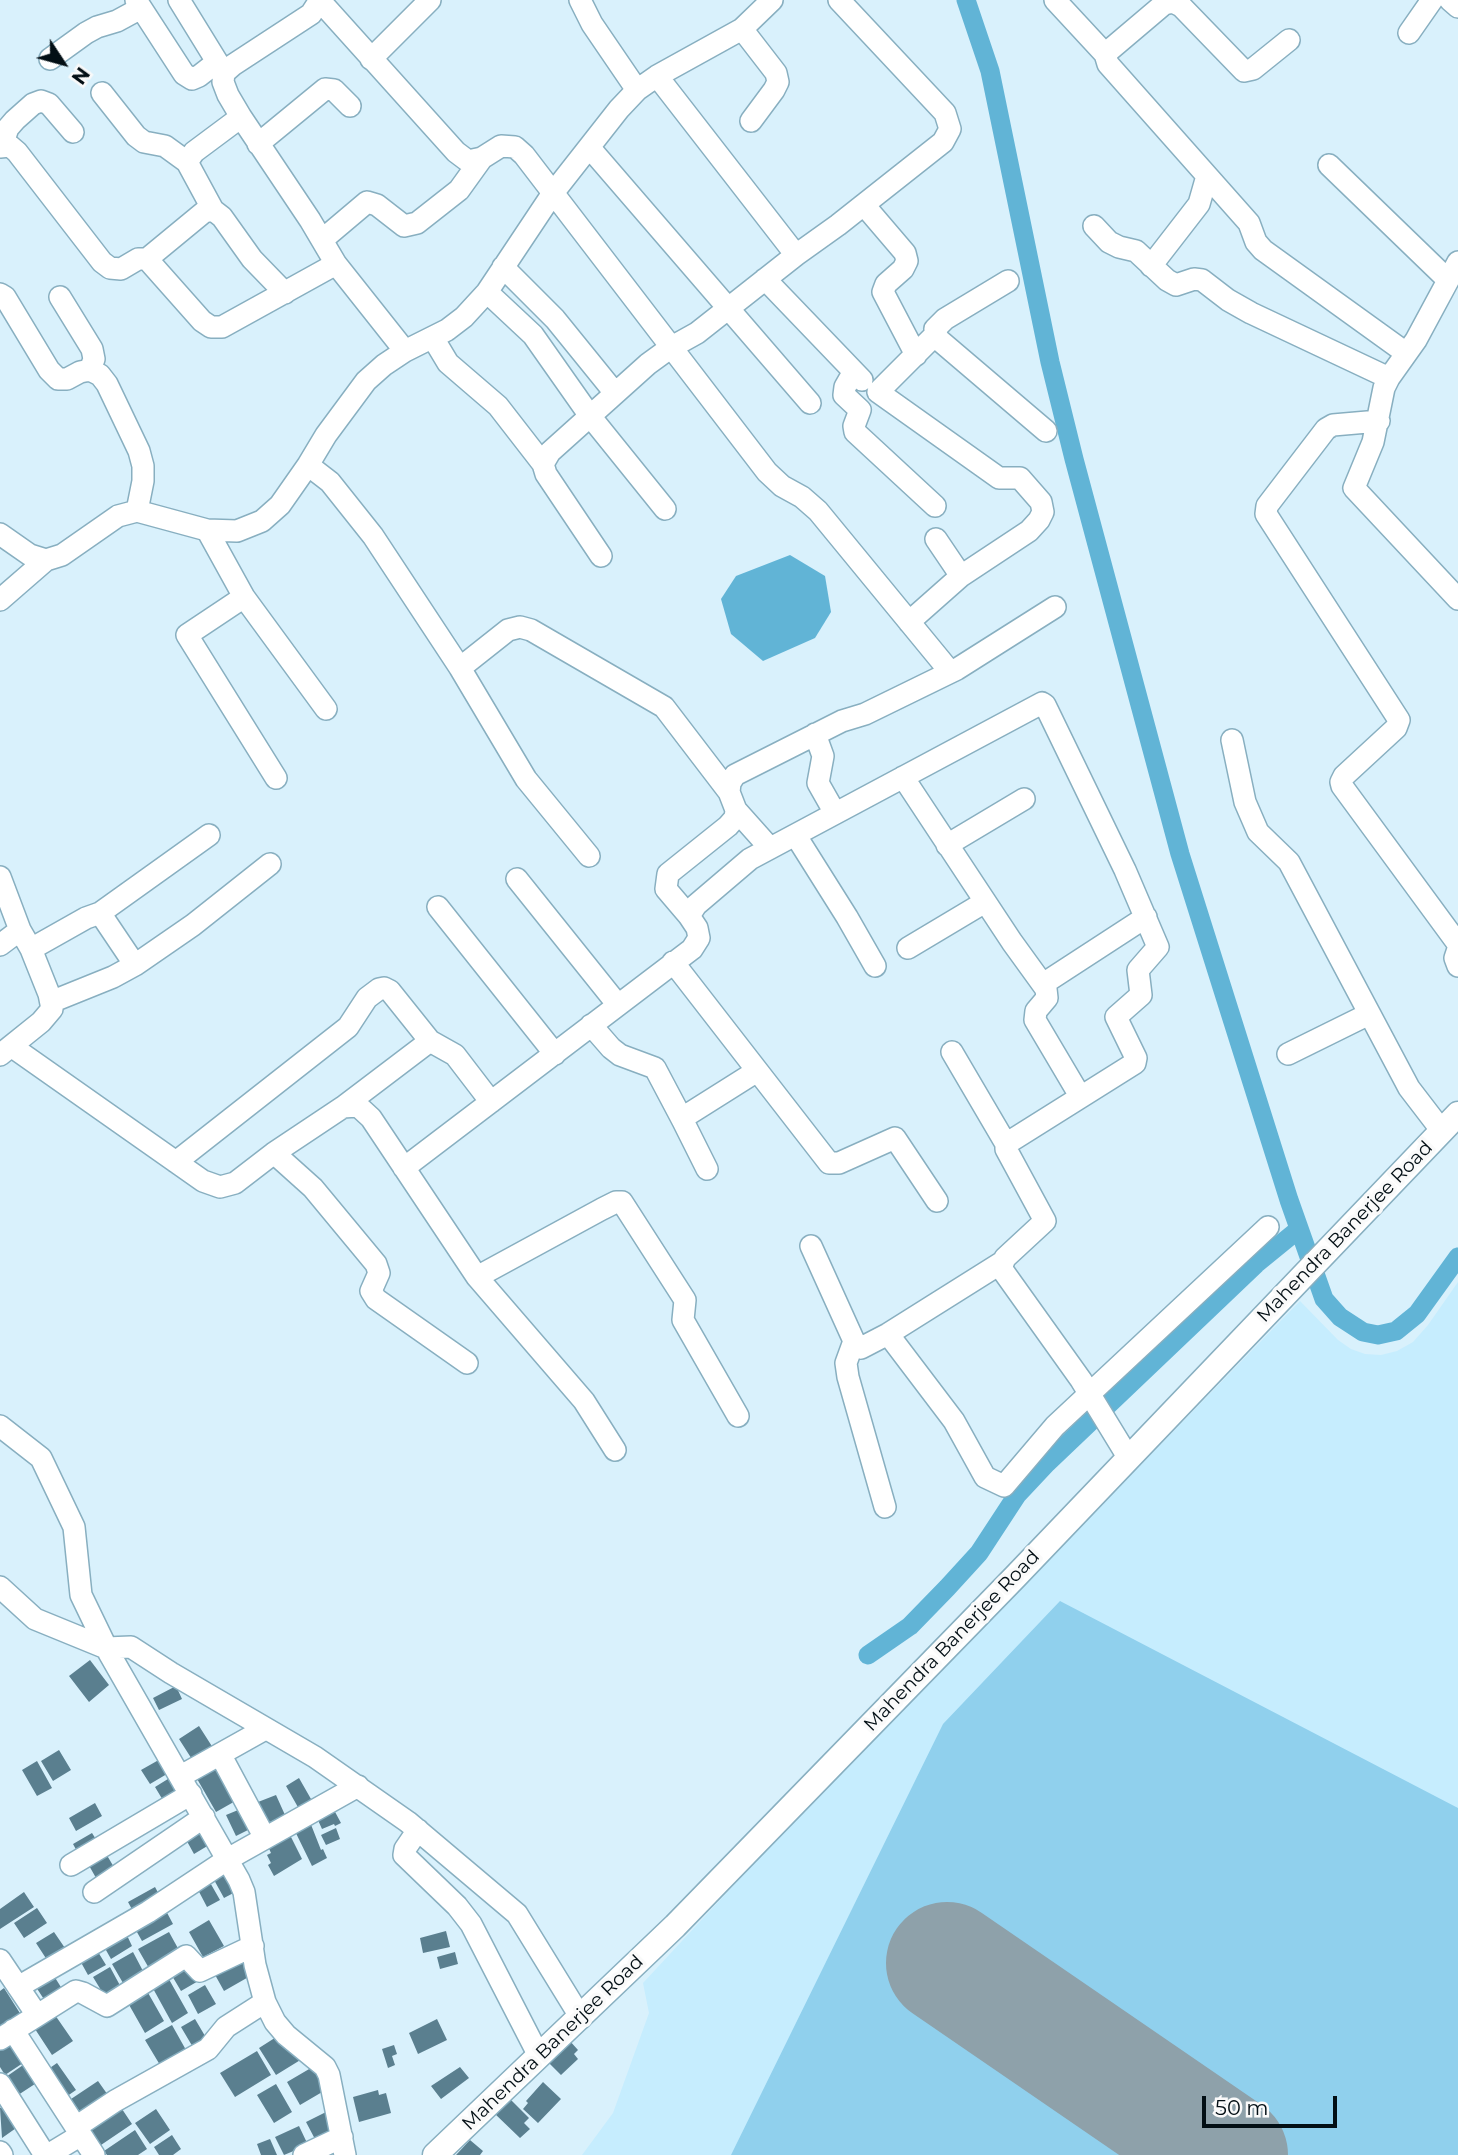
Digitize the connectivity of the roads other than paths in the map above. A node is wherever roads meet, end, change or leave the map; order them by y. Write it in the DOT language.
graph roads {
  1 [pos="179,0"];
  2 [pos="430,0"];
  3 [pos="580,0"];
  4 [pos="772,0"];
  5 [pos="839,0"];
  6 [pos="1055,0"];
  7 [pos="1432,0"];
  8 [pos="1450,0"];
  9 [pos="321,1"];
  10 [pos="139,4"];
  11 [pos="1458,8"];
  12 [pos="743,29"];
  13 [pos="1409,33"];
  14 [pos="1289,40"];
  15 [pos="1105,54"];
  16 [pos="50,59"];
  17 [pos="371,59"];
  18 [pos="220,68"];
  19 [pos="657,76"];
  20 [pos="638,90"];
  21 [pos="102,93"];
  22 [pos="350,106"];
  23 [pos="241,117"];
  24 [pos="751,121"];
  25 [pos="74,132"];
  26 [pos="257,144"];
  27 [pos="1,146"];
  28 [pos="589,147"];
  29 [pos="482,158"];
  30 [pos="187,162"];
  31 [pos="1329,164"];
  32 [pos="1207,176"];
  33 [pos="554,193"];
  34 [pos="864,205"];
  35 [pos="213,210"];
  36 [pos="1094,226"];
  37 [pos="322,240"];
  38 [pos="796,255"];
  39 [pos="147,259"];
  40 [pos="336,264"];
  41 [pos="1152,266"];
  42 [pos="503,267"];
  43 [pos="1453,271"];
  44 [pos="765,279"];
  45 [pos="1008,281"];
  46 [pos="285,292"];
  47 [pos="487,292"];
  48 [pos="0,294"];
  49 [pos="60,297"];
  50 [pos="730,307"];
  51 [pos="936,334"];
  52 [pos="433,338"];
  53 [pos="670,348"];
  54 [pos="405,351"];
  55 [pos="1406,353"];
  56 [pos="916,355"];
  57 [pos="90,370"];
  58 [pos="853,373"];
  59 [pos="1388,378"];
  60 [pos="878,392"];
  61 [pos="615,393"];
  62 [pos="810,403"];
  63 [pos="590,416"];
  64 [pos="1379,421"];
  65 [pos="1046,431"];
  66 [pos="543,464"];
  67 [pos="308,466"];
  68 [pos="934,506"];
  69 [pos="665,509"];
  70 [pos="137,511"];
  71 [pos="208,530"];
  72 [pos="0,534"];
  73 [pos="936,539"];
  74 [pos="601,556"];
  75 [pos="46,560"];
  76 [pos="961,576"];
  77 [pos="244,597"];
  78 [pos="1458,599"];
  79 [pos="0,600"];
  80 [pos="1055,607"];
  81 [pos="909,622"];
  82 [pos="460,668"];
  83 [pos="953,671"];
  84 [pos="326,709"];
  85 [pos="815,734"];
  86 [pos="1232,740"];
  87 [pos="903,777"];
  88 [pos="276,778"];
  89 [pos="1024,800"];
  90 [pos="733,801"];
  91 [pos="835,813"];
  92 [pos="209,835"];
  93 [pos="796,836"];
  94 [pos="947,845"];
  95 [pos="769,847"];
  96 [pos="589,856"];
  97 [pos="270,864"];
  98 [pos="0,877"];
  99 [pos="517,879"];
  100 [pos="985,902"];
  101 [pos="438,906"];
  102 [pos="100,913"];
  103 [pos="690,916"];
  104 [pos="1146,918"];
  105 [pos="25,939"];
  106 [pos="0,945"];
  107 [pos="1458,946"];
  108 [pos="908,948"];
  109 [pos="673,962"];
  110 [pos="135,965"];
  111 [pos="875,966"];
  112 [pos="1458,966"];
  113 [pos="1043,984"];
  114 [pos="51,1002"];
  115 [pos="618,1005"];
  116 [pos="1369,1014"];
  117 [pos="591,1025"];
  118 [pos="430,1041"];
  119 [pos="5,1051"];
  120 [pos="952,1052"];
  121 [pos="555,1054"];
  122 [pos="1289,1054"];
  123 [pos="757,1071"];
  124 [pos="1080,1096"];
  125 [pos="491,1102"];
  126 [pos="343,1107"];
  127 [pos="683,1121"];
  128 [pos="1450,1123"];
  129 [pos="1006,1144"];
  130 [pos="274,1153"];
  131 [pos="176,1162"];
  132 [pos="404,1168"];
  133 [pos="707,1170"];
  134 [pos="937,1201"];
  135 [pos="1268,1227"];
  136 [pos="811,1246"];
  137 [pos="1002,1263"];
  138 [pos="477,1278"];
  139 [pos="888,1334"];
  140 [pos="854,1341"];
  141 [pos="467,1363"];
  142 [pos="1092,1397"];
  143 [pos="738,1416"];
  144 [pos="0,1426"];
  145 [pos="615,1450"];
  146 [pos="1128,1457"];
  147 [pos="885,1507"];
  148 [pos="0,1587"];
  149 [pos="106,1648"];
  150 [pos="265,1728"];
  151 [pos="220,1754"];
  152 [pos="186,1785"];
  153 [pos="358,1786"];
  154 [pos="204,1817"];
  155 [pos="418,1830"];
  156 [pos="265,1838"];
  157 [pos="228,1859"];
  158 [pos="71,1865"];
  159 [pos="94,1892"];
  160 [pos="253,1946"];
  161 [pos="0,1960"];
  162 [pos="18,1987"];
  163 [pos="265,2003"];
  164 [pos="37,2015"];
  165 [pos="581,2018"];
  166 [pos="7,2035"];
  167 [pos="539,2056"];
  168 [pos="0,2084"];
  169 [pos="78,2131"];
  170 [pos="343,2146"];
  171 [pos="46,2155"];
  172 [pos="94,2155"];
  173 [pos="304,2155"];
  174 [pos="435,2155"];
  1 -- 18 [label="street"];
  2 -- 17 [label="street"];
  3 -- 20 [label="street"];
  4 -- 12 [label="street"];
  5 -- 34 [label="street"];
  6 -- 15 [label="street"];
  7 -- 13 [label="street"];
  8 -- 11 [label="street"];
  9 -- 17 [label="street"];
  9 -- 18 [label="street"];
  10 -- 16 [label="street"];
  10 -- 18 [label="street"];
  12 -- 19 [label="street"];
  12 -- 24 [label="street"];
  14 -- 15 [label="street"];
  15 -- 32 [label="street"];
  17 -- 29 [label="street"];
  18 -- 23 [label="street"];
  19 -- 20 [label="street"];
  19 -- 38 [label="street"];
  20 -- 28 [label="street"];
  21 -- 30 [label="street"];
  22 -- 26 [label="street"];
  23 -- 26 [label="street"];
  23 -- 30 [label="street"];
  25 -- 27 [label="street"];
  26 -- 37 [label="street"];
  27 -- 39 [label="street"];
  28 -- 33 [label="street"];
  28 -- 50 [label="street"];
  29 -- 33 [label="street"];
  29 -- 37 [label="street"];
  30 -- 35 [label="street"];
  31 -- 43 [label="street"];
  32 -- 41 [label="street"];
  32 -- 55 [label="street"];
  33 -- 42 [label="street"];
  33 -- 53 [label="street"];
  34 -- 38 [label="street"];
  34 -- 56 [label="street"];
  35 -- 39 [label="street"];
  35 -- 46 [label="street"];
  36 -- 41 [label="street"];
  37 -- 40 [label="street"];
  38 -- 44 [label="street"];
  39 -- 46 [label="street"];
  40 -- 46 [label="street"];
  40 -- 54 [label="street"];
  41 -- 59 [label="street"];
  42 -- 47 [label="street"];
  42 -- 61 [label="street"];
  43 -- 55 [label="street"];
  44 -- 50 [label="street"];
  44 -- 58 [label="street"];
  45 -- 51 [label="street"];
  47 -- 52 [label="street"];
  47 -- 63 [label="street"];
  48 -- 57 [label="street"];
  49 -- 57 [label="street"];
  50 -- 53 [label="street"];
  50 -- 62 [label="street"];
  51 -- 56 [label="street"];
  51 -- 65 [label="street"];
  52 -- 54 [label="street"];
  52 -- 66 [label="street"];
  53 -- 61 [label="street"];
  53 -- 81 [label="street"];
  54 -- 67 [label="street"];
  55 -- 59 [label="street"];
  56 -- 60 [label="street"];
  57 -- 70 [label="street"];
  58 -- 60 [label="street"];
  58 -- 68 [label="street"];
  59 -- 64 [label="street"];
  60 -- 76 [label="street"];
  61 -- 63 [label="street"];
  63 -- 66 [label="street"];
  63 -- 69 [label="street"];
  64 -- 78 [label="street"];
  64 -- 107 [label="street"];
  66 -- 74 [label="street"];
  67 -- 71 [label="street"];
  67 -- 82 [label="street"];
  70 -- 71 [label="street"];
  70 -- 75 [label="street"];
  71 -- 77 [label="street"];
  72 -- 75 [label="street"];
  73 -- 76 [label="street"];
  75 -- 79 [label="street"];
  76 -- 81 [label="street"];
  77 -- 84 [label="street"];
  77 -- 88 [label="street"];
  80 -- 83 [label="street"];
  81 -- 83 [label="street"];
  82 -- 90 [label="street"];
  82 -- 96 [label="street"];
  83 -- 85 [label="street"];
  85 -- 90 [label="street"];
  85 -- 91 [label="street"];
  86 -- 116 [label="street"];
  87 -- 91 [label="street"];
  87 -- 94 [label="street"];
  87 -- 104 [label="street"];
  89 -- 94 [label="street"];
  90 -- 95 [label="street"];
  90 -- 103 [label="street"];
  91 -- 93 [label="street"];
  92 -- 102 [label="street"];
  93 -- 95 [label="street"];
  93 -- 111 [label="street"];
  94 -- 100 [label="street"];
  95 -- 103 [label="street"];
  97 -- 110 [label="street"];
  98 -- 105 [label="street"];
  99 -- 115 [label="street"];
  100 -- 108 [label="street"];
  100 -- 113 [label="street"];
  101 -- 121 [label="street"];
  102 -- 105 [label="street"];
  102 -- 110 [label="street"];
  103 -- 109 [label="street"];
  104 -- 113 [label="street"];
  104 -- 124 [label="street"];
  105 -- 106 [label="street"];
  105 -- 114 [label="street"];
  107 -- 112 [label="street"];
  109 -- 115 [label="street"];
  109 -- 123 [label="street"];
  110 -- 114 [label="street"];
  113 -- 124 [label="street"];
  114 -- 119 [label="street"];
  115 -- 117 [label="street"];
  116 -- 122 [label="street"];
  116 -- 128 [label="street"];
  117 -- 121 [label="street"];
  117 -- 127 [label="street"];
  118 -- 125 [label="street"];
  118 -- 126 [label="street"];
  118 -- 131 [label="street"];
  119 -- 131 [label="street"];
  120 -- 129 [label="street"];
  121 -- 125 [label="street"];
  123 -- 127 [label="street"];
  123 -- 134 [label="street"];
  124 -- 129 [label="street"];
  125 -- 132 [label="street"];
  126 -- 130 [label="street"];
  126 -- 132 [label="street"];
  127 -- 133 [label="street"];
  128 -- 146 [label="street, Mahendra Banerjee Road"];
  129 -- 137 [label="street"];
  130 -- 131 [label="street"];
  130 -- 141 [label="street"];
  132 -- 138 [label="street"];
  135 -- 142 [label="street"];
  136 -- 140 [label="street"];
  137 -- 139 [label="street"];
  137 -- 142 [label="street"];
  138 -- 143 [label="street"];
  138 -- 145 [label="street"];
  139 -- 140 [label="street"];
  139 -- 142 [label="street"];
  140 -- 147 [label="street"];
  142 -- 146 [label="street"];
  144 -- 149 [label="street"];
  146 -- 165 [label="street, Mahendra Banerjee Road"];
  148 -- 149 [label="street"];
  149 -- 150 [label="street"];
  149 -- 152 [label="street"];
  150 -- 151 [label="street"];
  150 -- 153 [label="street"];
  151 -- 152 [label="street"];
  151 -- 156 [label="street"];
  152 -- 154 [label="street"];
  152 -- 158 [label="street"];
  153 -- 155 [label="street"];
  153 -- 156 [label="street"];
  154 -- 157 [label="street"];
  154 -- 159 [label="street"];
  155 -- 165 [label="street"];
  155 -- 167 [label="street"];
  156 -- 157 [label="street"];
  157 -- 160 [label="street"];
  157 -- 162 [label="street"];
  160 -- 163 [label="street"];
  160 -- 164 [label="street"];
  161 -- 162 [label="street"];
  162 -- 164 [label="street"];
  163 -- 169 [label="street"];
  163 -- 170 [label="street"];
  164 -- 166 [label="street"];
  165 -- 167 [label="street, Mahendra Banerjee Road"];
  166 -- 169 [label="street"];
  167 -- 174 [label="street, Mahendra Banerjee Road"];
  168 -- 171 [label="street"];
  169 -- 171 [label="street"];
  169 -- 172 [label="street"];
  170 -- 173 [label="street"];
}
